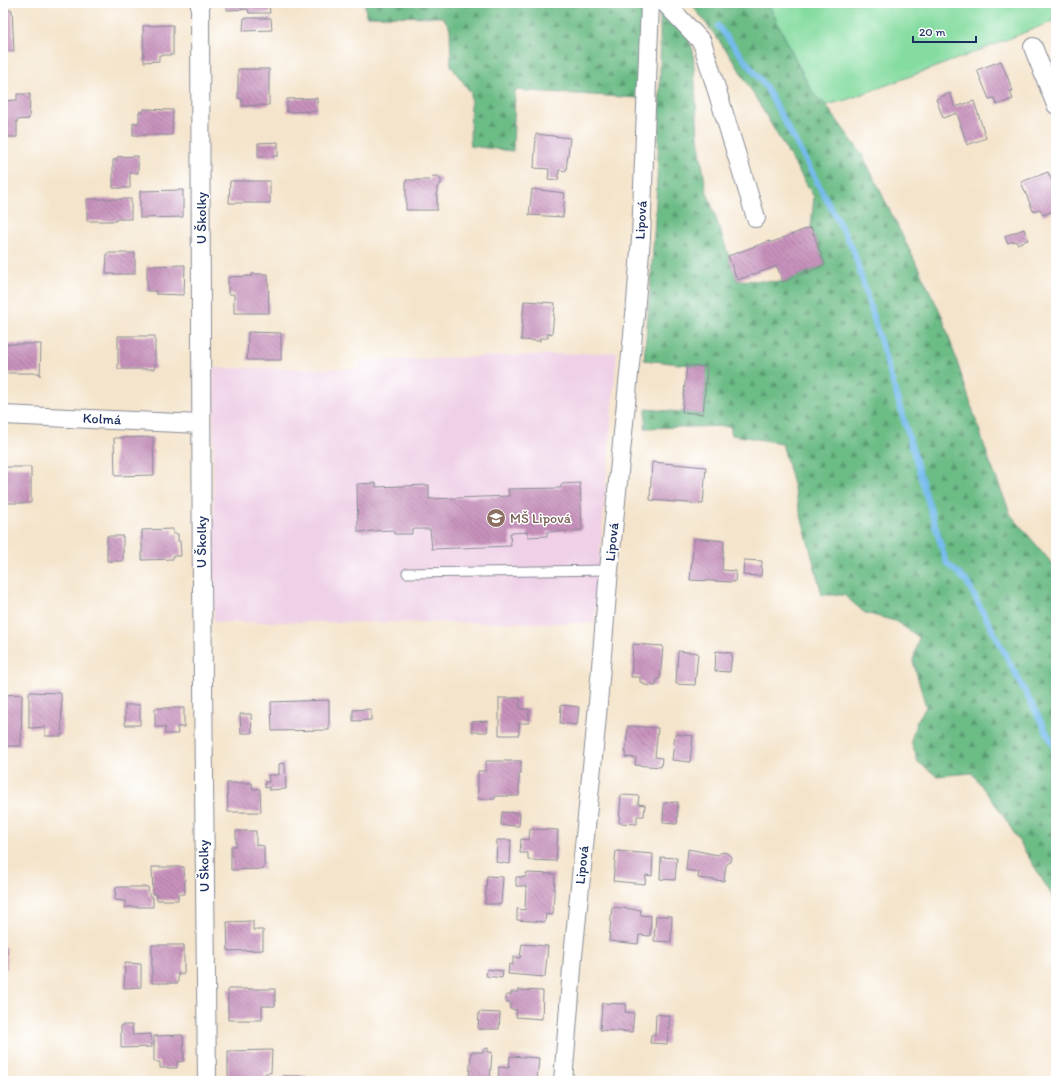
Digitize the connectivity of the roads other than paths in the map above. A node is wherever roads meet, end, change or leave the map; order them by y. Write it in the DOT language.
graph roads {
  1 [pos="200,3"];
  2 [pos="650,3"];
  3 [pos="666,3"];
  4 [pos="1032,47"];
  5 [pos="1056,105"];
  6 [pos="756,218"];
  7 [pos="3,415"];
  8 [pos="200,424"];
  9 [pos="609,570"];
  10 [pos="407,573"];
  11 [pos="207,1081"];
  12 [pos="563,1081"];
  1 -- 8 [label="street, U Školky"];
  2 -- 9 [label="street, Lipová"];
  3 -- 6 [label="street"];
  4 -- 5 [label="street"];
  7 -- 8 [label="street, Kolmá"];
  8 -- 11 [label="street, U Školky"];
  9 -- 10 [label="lane"];
  9 -- 12 [label="street, Lipová"];
}
